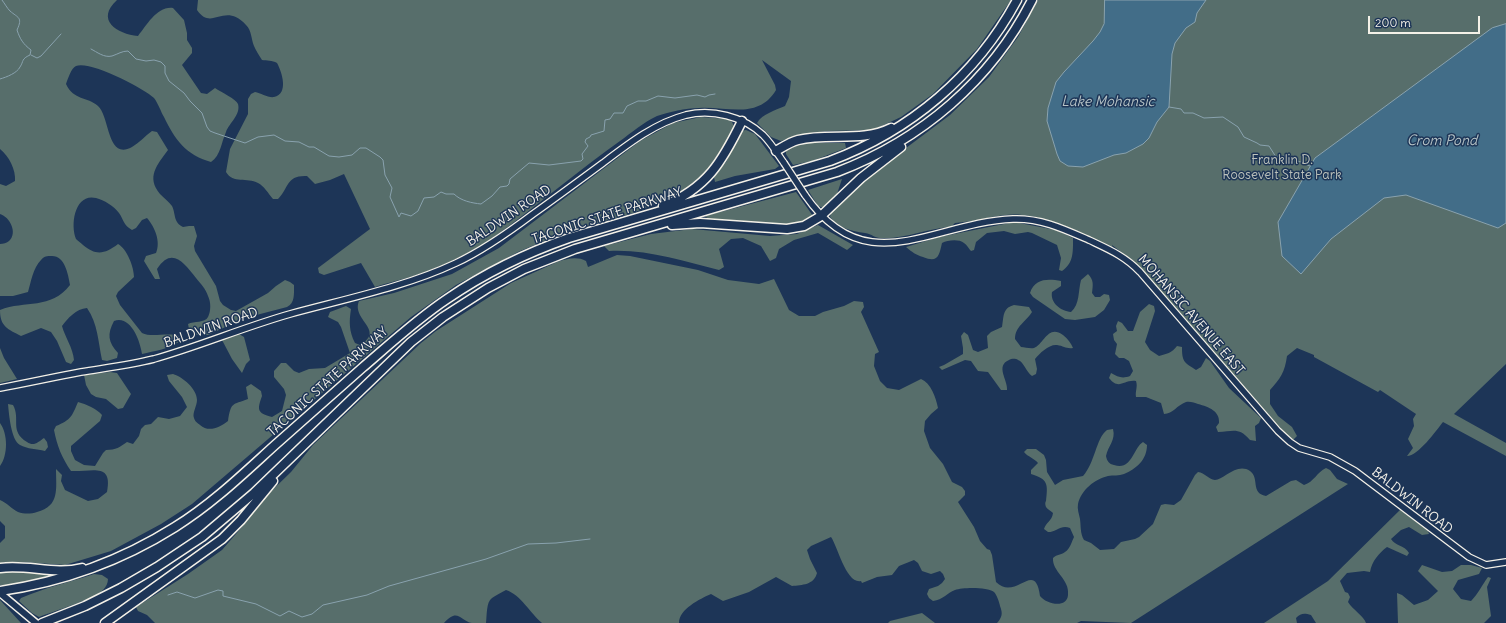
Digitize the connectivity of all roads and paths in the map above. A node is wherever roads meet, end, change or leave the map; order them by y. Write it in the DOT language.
graph roads {
  1 [pos="1018,0"];
  2 [pos="1032,0"];
  3 [pos="953,102"];
  4 [pos="925,110"];
  5 [pos="742,121"];
  6 [pos="776,151"];
  7 [pos="821,216"];
  8 [pos="621,222"];
  9 [pos="627,234"];
  10 [pos="876,243"];
  11 [pos="0,388"];
  12 [pos="312,436"];
  13 [pos="1305,450"];
  14 [pos="117,558"];
  15 [pos="1506,562"];
  16 [pos="0,568"];
  17 [pos="0,592"];
  18 [pos="45,622"];
  19 [pos="36,623"];
  20 [pos="105,623"];
  1 -- 4 [label="highway, TACONIC STATE PARKWAY"];
  2 -- 3 [label="highway, TACONIC STATE PARKWAY"];
  3 -- 7 [label="highway"];
  3 -- 9 [label="highway, TACONIC STATE PARKWAY"];
  4 -- 6 [label="highway"];
  4 -- 8 [label="highway, TACONIC STATE PARKWAY"];
  5 -- 6 [label="street, BALDWIN ROAD"];
  5 -- 8 [label="highway"];
  5 -- 11 [label="street, BALDWIN ROAD"];
  6 -- 7 [label="street, BALDWIN ROAD, bridge"];
  7 -- 9 [label="highway"];
  7 -- 10 [label="street, BALDWIN ROAD"];
  8 -- 14 [label="highway, TACONIC STATE PARKWAY"];
  9 -- 12 [label="highway, TACONIC STATE PARKWAY"];
  10 -- 13 [label="street, MOHANSIC AVENUE EAST"];
  12 -- 18 [label="highway, TACONIC STATE PARKWAY"];
  12 -- 20 [label="highway"];
  13 -- 15 [label="street, BALDWIN ROAD"];
  14 -- 16 [label="highway"];
  14 -- 17 [label="highway, TACONIC STATE PARKWAY"];
  17 -- 19 [label="main road"];
}
